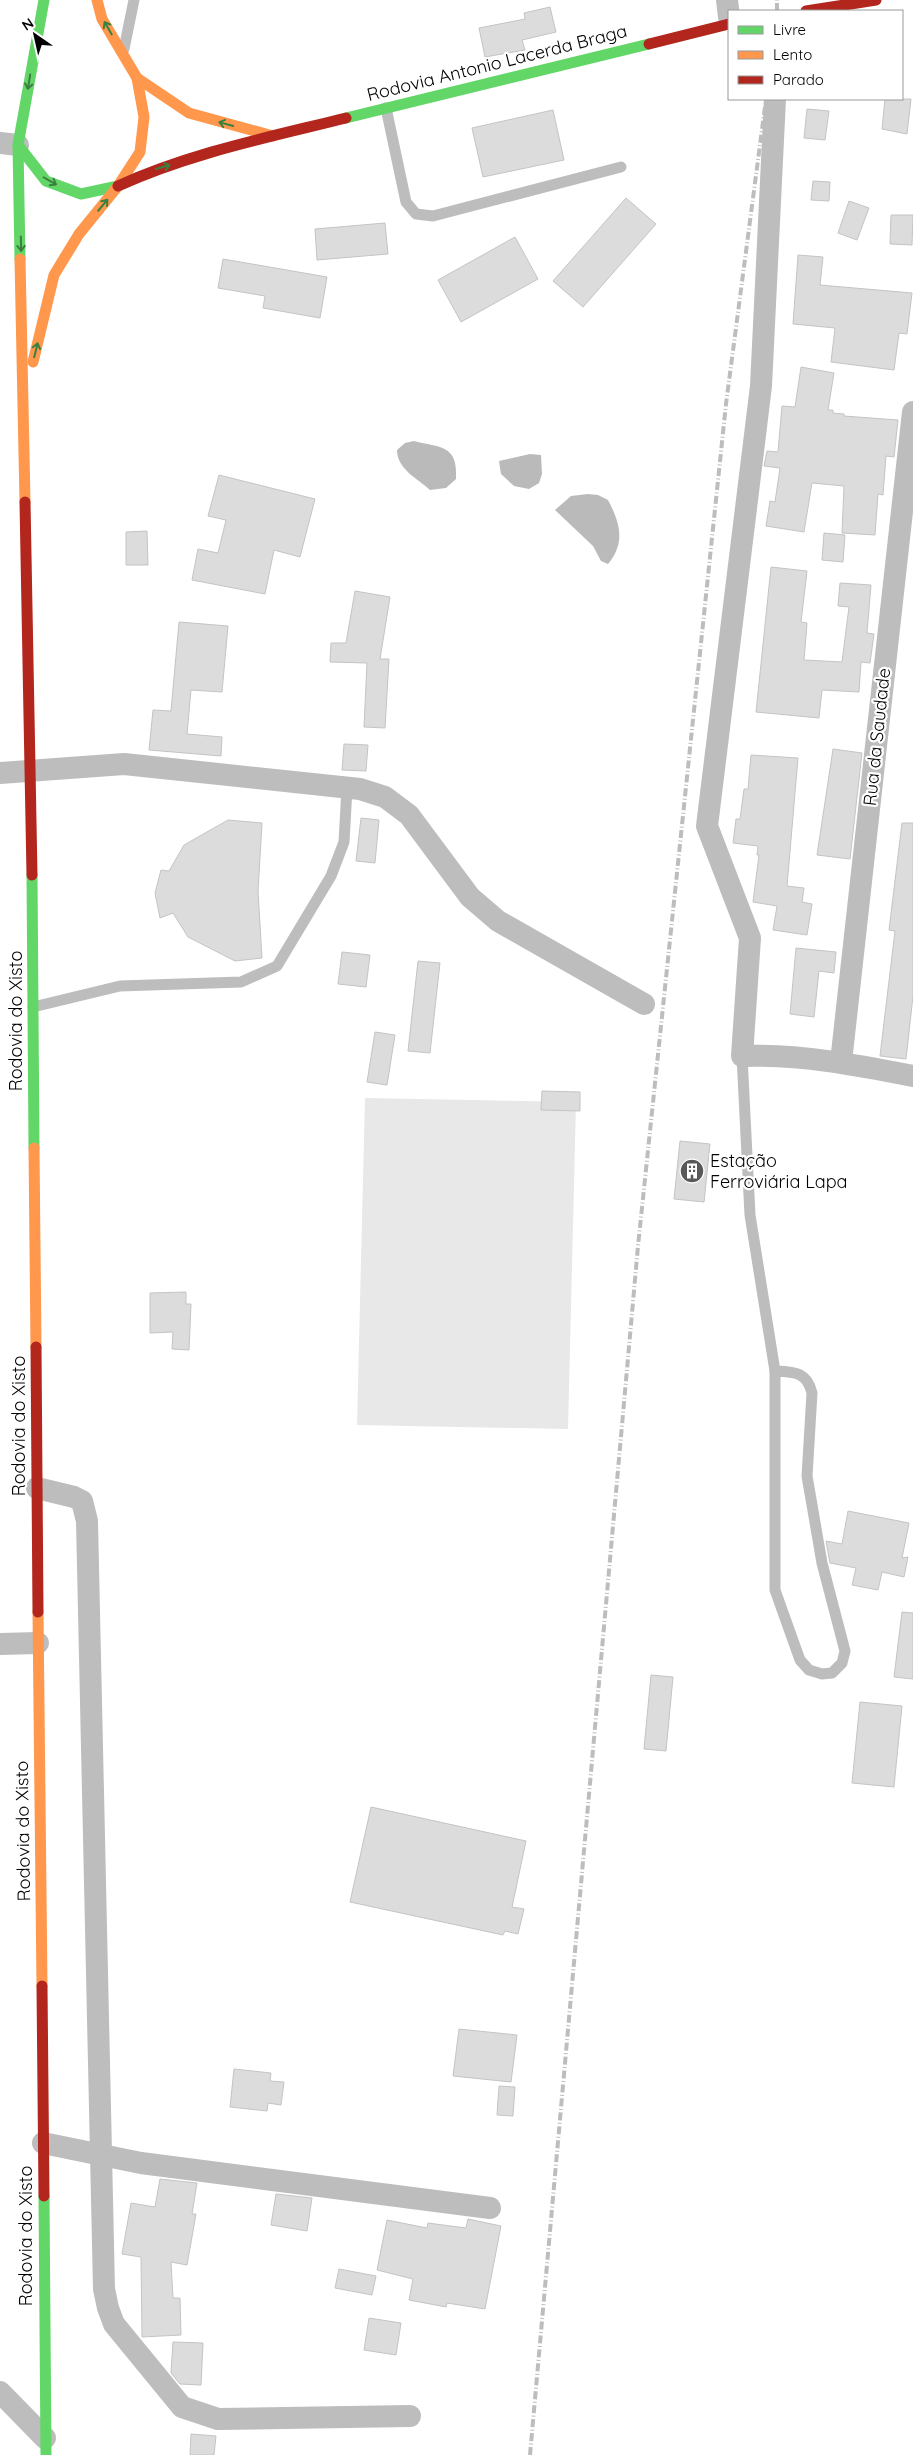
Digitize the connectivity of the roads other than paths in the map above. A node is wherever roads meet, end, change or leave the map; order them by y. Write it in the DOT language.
graph roads {
  1 [pos="44,0"];
  2 [pos="97,0"];
  3 [pos="134,0"];
  4 [pos="876,0"];
  5 [pos="812,10"];
  6 [pos="728,24"];
  7 [pos="123,53"];
  8 [pos="137,78"];
  9 [pos="775,100"];
  10 [pos="386,108"];
  11 [pos="273,136"];
  12 [pos="9,144"];
  13 [pos="621,167"];
  14 [pos="118,186"];
  15 [pos="25,397"];
  16 [pos="913,412"];
  17 [pos="31,772"];
  18 [pos="0,773"];
  19 [pos="347,788"];
  20 [pos="644,1004"];
  21 [pos="33,1007"];
  22 [pos="742,1056"];
  23 [pos="841,1062"];
  24 [pos="913,1076"];
  25 [pos="775,1371"];
  26 [pos="37,1488"];
  27 [pos="38,1643"];
  28 [pos="0,1644"];
  29 [pos="43,2143"];
  30 [pos="103,2155"];
  31 [pos="490,2208"];
  32 [pos="0,2392"];
  33 [pos="410,2416"];
  34 [pos="46,2447"];
  1 -- 12 [label="main road, Rodovia do Xisto, one-way"];
  7 -- 2 [label="main road, Rodovia do Xisto, one-way"];
  3 -- 7 [label="lane"];
  4 -- 5 [label="main road"];
  6 -- 10 [label="main road, Rodovia Antonio Lacerda Braga"];
  7 -- 8 [label="main road, Rodovia do Xisto"];
  11 -- 8 [label="main road, Rodovia Antonio Lacerda Braga, one-way"];
  8 -- 14 [label="main road, Rodovia do Xisto"];
  9 -- 22 [label="street"];
  10 -- 11 [label="main road, Rodovia Antonio Lacerda Braga"];
  10 -- 13 [label="lane"];
  14 -- 11 [label="main road, Rodovia Antonio Lacerda Braga, one-way"];
  12 -- 14 [label="main road, one-way"];
  12 -- 15 [label="main road, Rodovia do Xisto, one-way"];
  15 -- 14 [label="main road, Rodovia do Xisto, one-way"];
  15 -- 17 [label="main road, Rodovia do Xisto"];
  16 -- 23 [label="street, Rua da Saudade"];
  17 -- 18 [label="street"];
  17 -- 19 [label="street"];
  17 -- 21 [label="main road, Rodovia do Xisto"];
  19 -- 20 [label="street"];
  19 -- 21 [label="lane"];
  21 -- 26 [label="main road, Rodovia do Xisto"];
  22 -- 23 [label="street"];
  22 -- 25 [label="lane"];
  23 -- 24 [label="street"];
  25 -- 25 [label="lane"];
  26 -- 27 [label="main road, Rodovia do Xisto"];
  26 -- 30 [label="street"];
  27 -- 28 [label="street"];
  27 -- 29 [label="main road, Rodovia do Xisto"];
  29 -- 30 [label="street"];
  29 -- 34 [label="main road, Rodovia do Xisto"];
  30 -- 31 [label="street"];
  30 -- 33 [label="street"];
  32 -- 34 [label="street"];
}
